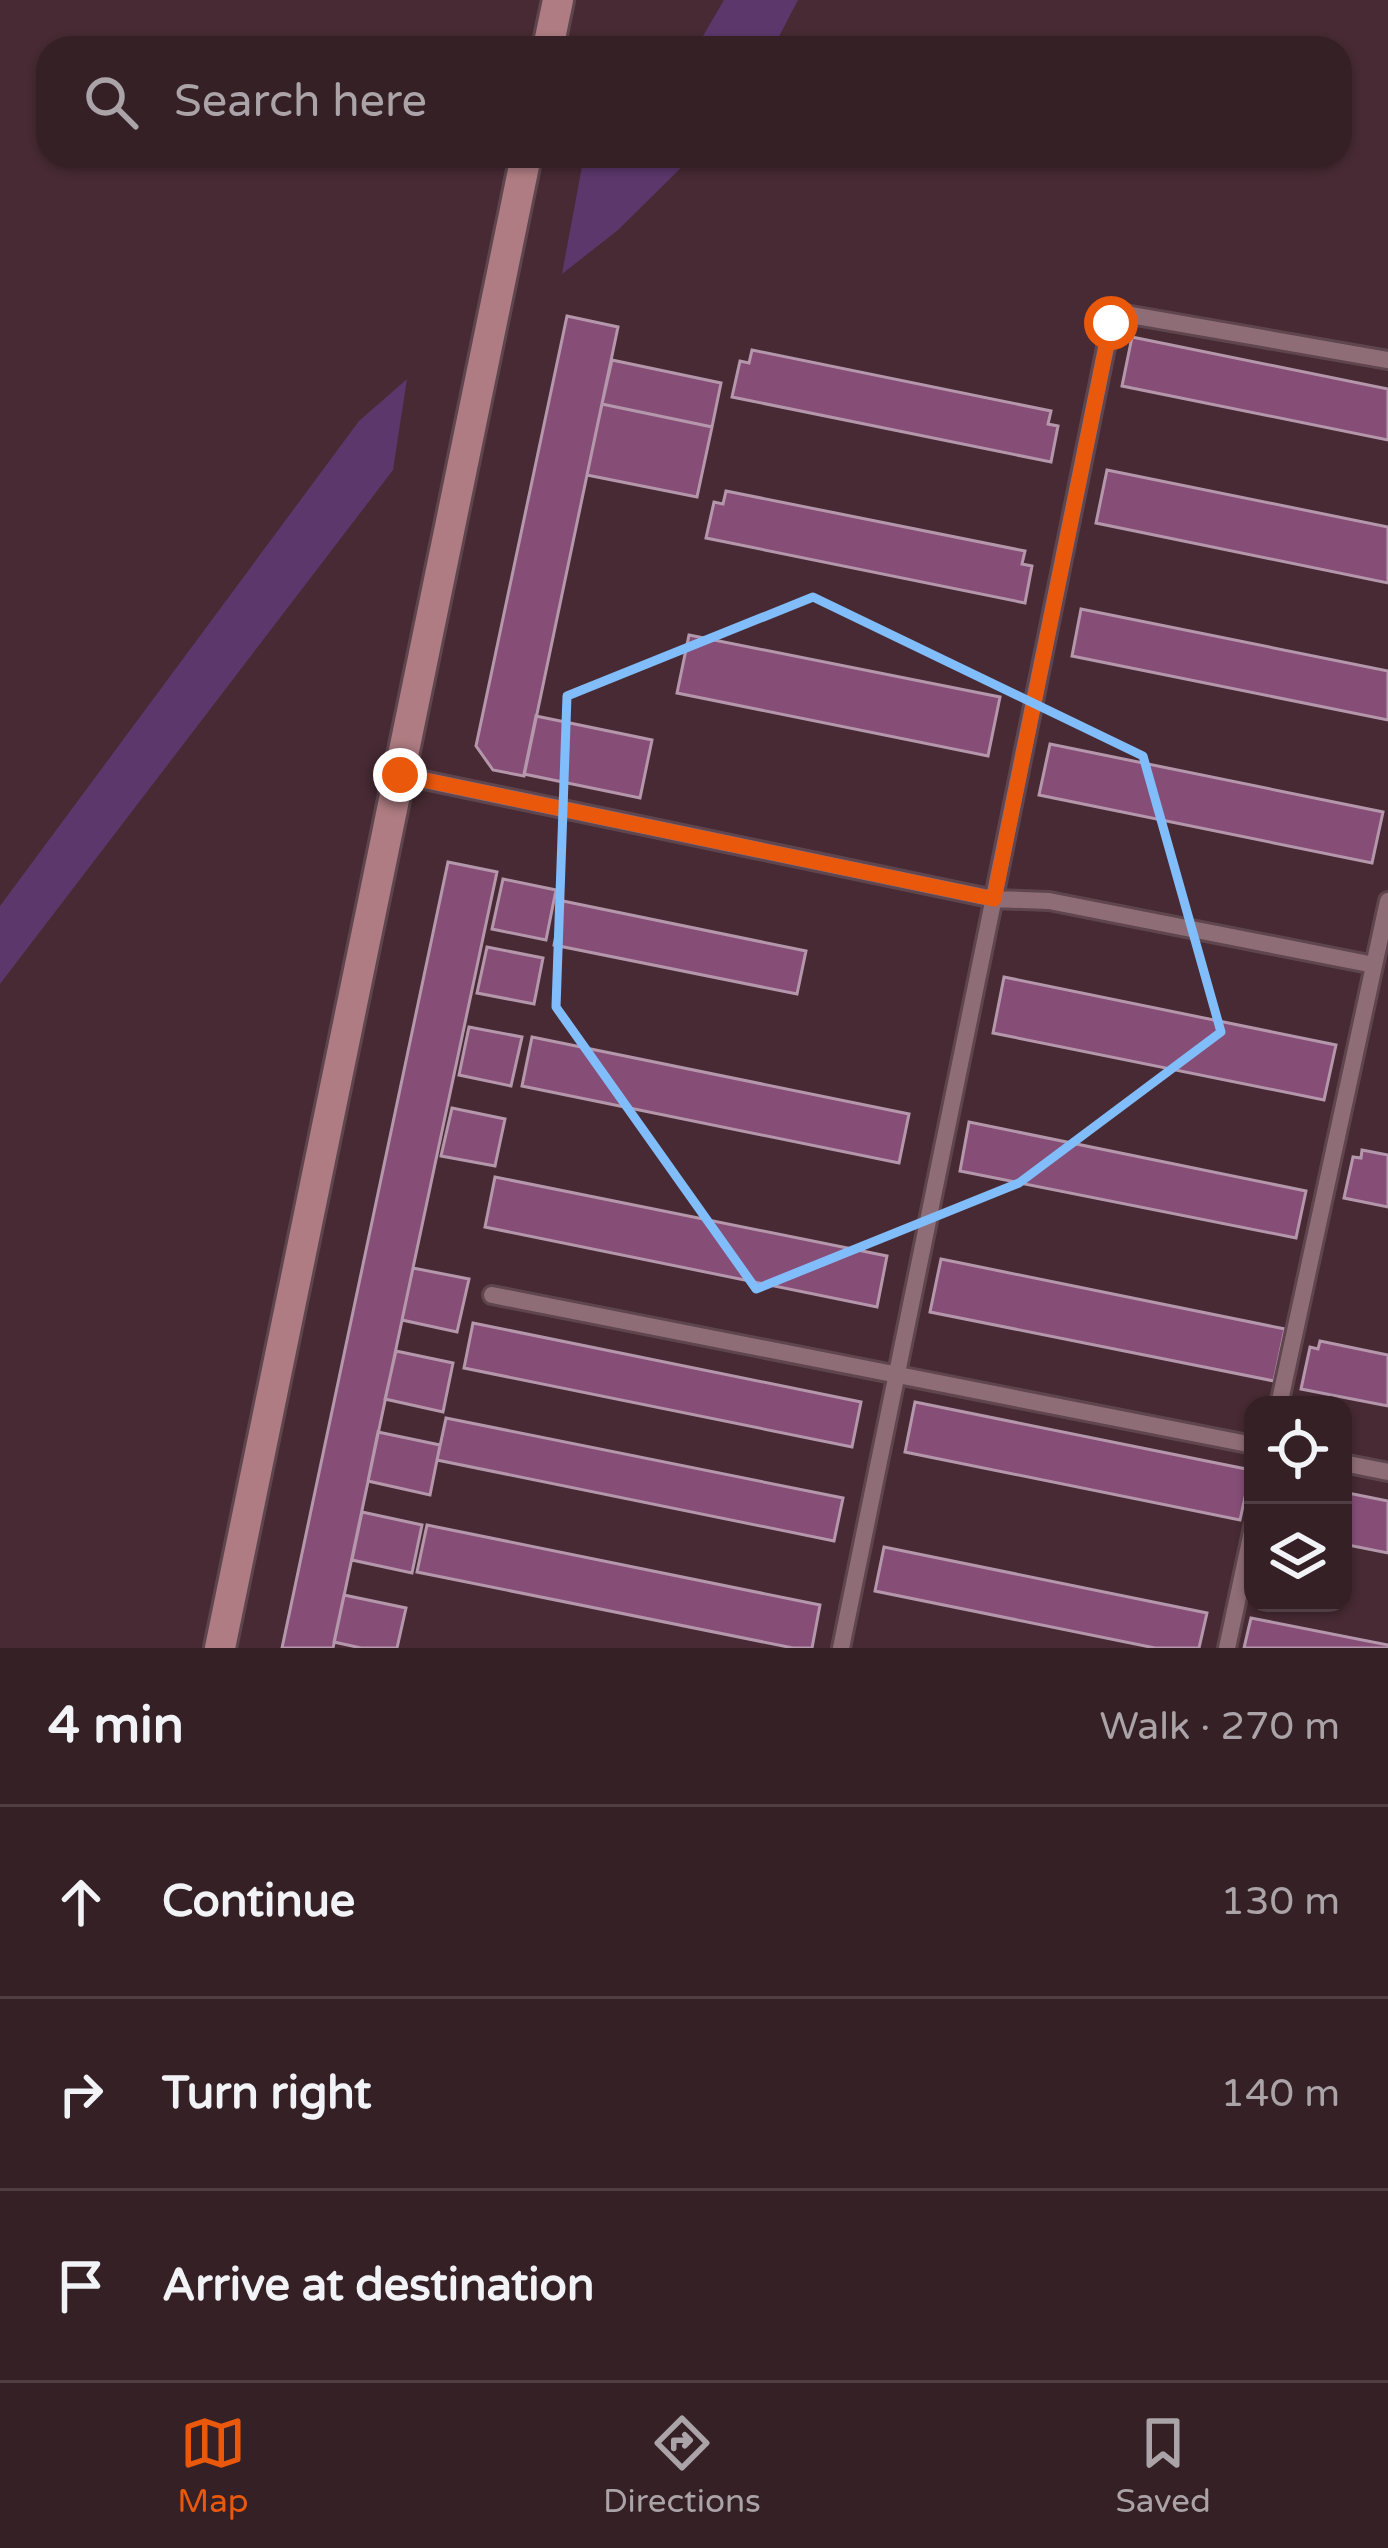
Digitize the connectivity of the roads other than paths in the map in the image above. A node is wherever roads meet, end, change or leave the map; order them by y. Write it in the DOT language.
graph roads {
  1 [pos="558,0"];
  2 [pos="550,36"];
  3 [pos="524,168"];
  4 [pos="1388,360"];
  5 [pos="400,775"];
  6 [pos="994,899"];
  7 [pos="1388,901"];
  8 [pos="1374,965"];
  9 [pos="492,1295"];
  10 [pos="896,1375"];
  11 [pos="1281,1396"];
  12 [pos="1244,1443"];
  13 [pos="1352,1465"];
  14 [pos="1388,1472"];
  15 [pos="1244,1569"];
  16 [pos="220,1648"];
  17 [pos="841,1648"];
  18 [pos="1227,1648"];
  1 -- 2 [label="street"];
  3 -- 5 [label="street"];
  4 -- 6 [label="lane"];
  5 -- 6 [label="lane"];
  5 -- 16 [label="street"];
  6 -- 8 [label="lane"];
  6 -- 10 [label="lane"];
  7 -- 8 [label="lane"];
  8 -- 11 [label="lane"];
  9 -- 10 [label="lane"];
  10 -- 12 [label="lane"];
  10 -- 17 [label="lane"];
  13 -- 14 [label="lane"];
  15 -- 18 [label="lane"];
}
